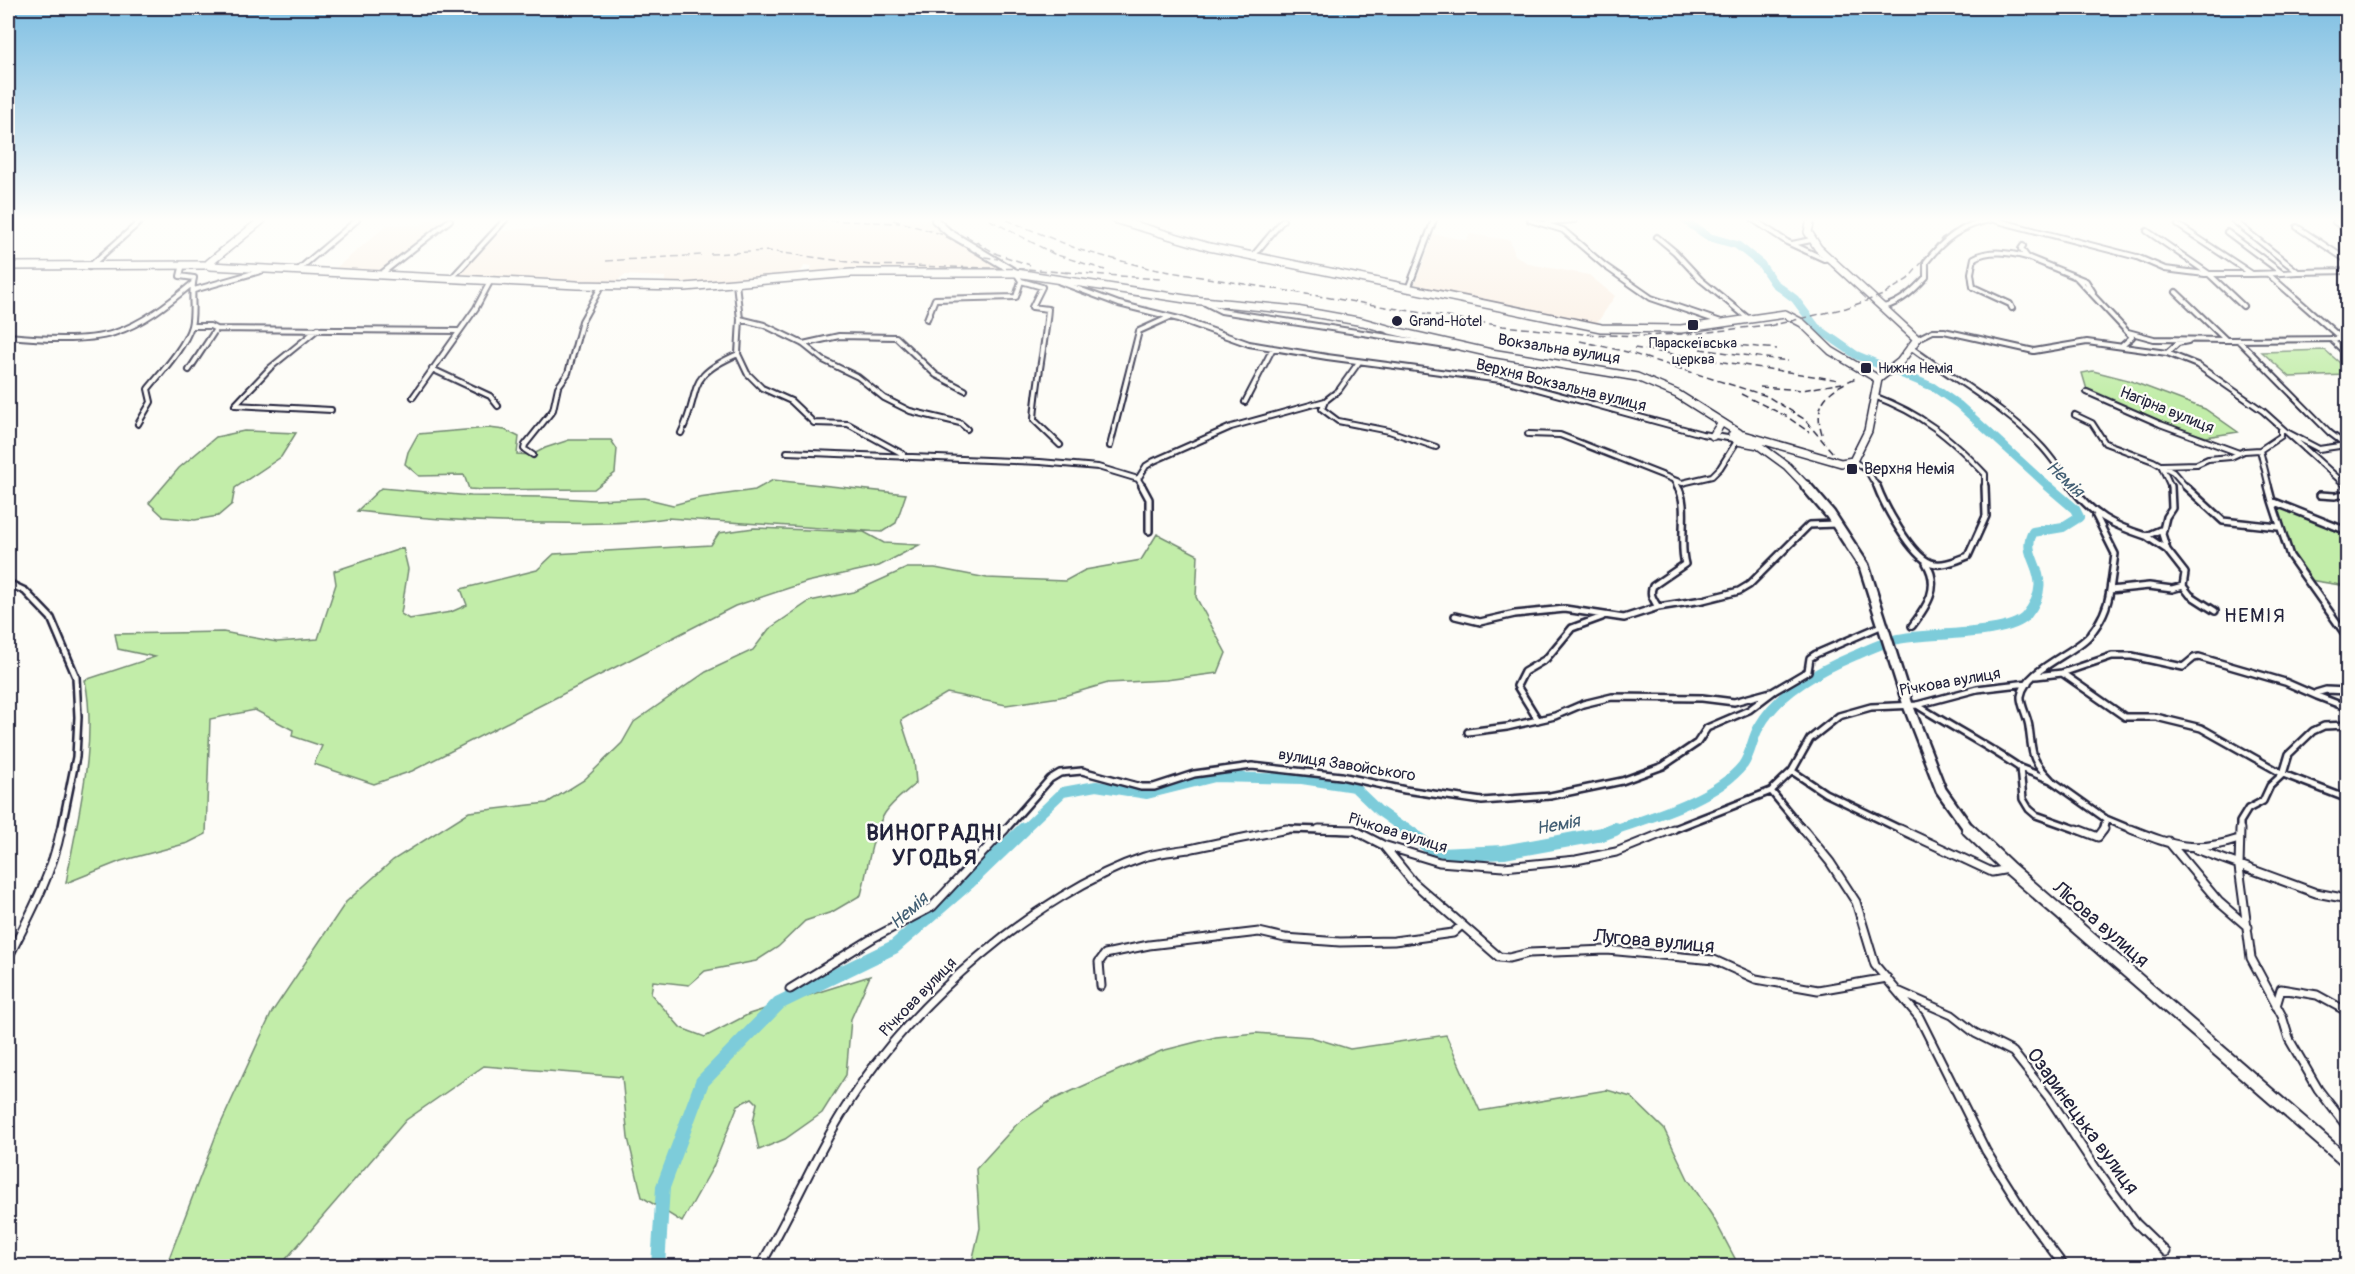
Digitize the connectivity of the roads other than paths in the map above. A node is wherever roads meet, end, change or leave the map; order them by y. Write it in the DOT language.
graph roads {
  1 [pos="194,279"];
  2 [pos="230,279"];
  3 [pos="469,279"];
  4 [pos="777,279"];
  5 [pos="1051,279"];
  6 [pos="1363,279"];
  7 [pos="1412,279"];
  8 [pos="1624,279"];
  9 [pos="1700,279"];
  10 [pos="1853,279"];
  11 [pos="1924,279"];
  12 [pos="1971,279"];
  13 [pos="2079,279"];
  14 [pos="2215,279"];
  15 [pos="2276,279"];
  16 [pos="491,280"];
  17 [pos="1021,280"];
  18 [pos="1059,281"];
  19 [pos="736,283"];
  20 [pos="192,284"];
  21 [pos="603,285"];
  22 [pos="1096,287"];
  23 [pos="1408,289"];
  24 [pos="194,290"];
  25 [pos="2176,292"];
  26 [pos="1090,293"];
  27 [pos="1202,301"];
  28 [pos="2242,306"];
  29 [pos="1884,307"];
  30 [pos="1274,308"];
  31 [pos="2012,309"];
  32 [pos="1170,317"];
  33 [pos="740,319"];
  34 [pos="927,319"];
  35 [pos="1749,319"];
  36 [pos="1724,323"];
  37 [pos="193,326"];
  38 [pos="216,329"];
  39 [pos="318,329"];
  40 [pos="458,331"];
  41 [pos="1395,331"];
  42 [pos="2128,332"];
  43 [pos="8,336"];
  44 [pos="1917,339"];
  45 [pos="2331,339"];
  46 [pos="2345,339"];
  47 [pos="2226,340"];
  48 [pos="2238,340"];
  49 [pos="2188,341"];
  50 [pos="803,344"];
  51 [pos="2123,345"];
  52 [pos="1464,346"];
  53 [pos="1273,348"];
  54 [pos="1913,349"];
  55 [pos="2167,353"];
  56 [pos="738,354"];
  57 [pos="2348,355"];
  58 [pos="1359,362"];
  59 [pos="1896,367"];
  60 [pos="432,369"];
  61 [pos="189,370"];
  62 [pos="1882,377"];
  63 [pos="965,390"];
  64 [pos="2087,392"];
  65 [pos="1875,396"];
  66 [pos="413,397"];
  67 [pos="1325,401"];
  68 [pos="1245,402"];
  69 [pos="498,406"];
  70 [pos="331,410"];
  71 [pos="2074,415"];
  72 [pos="1711,416"];
  73 [pos="138,424"];
  74 [pos="1720,425"];
  75 [pos="967,429"];
  76 [pos="2281,429"];
  77 [pos="681,433"];
  78 [pos="1528,435"];
  79 [pos="1713,436"];
  80 [pos="1741,439"];
  81 [pos="1763,444"];
  82 [pos="1060,445"];
  83 [pos="2347,445"];
  84 [pos="1110,446"];
  85 [pos="1436,447"];
  86 [pos="2260,450"];
  87 [pos="1796,451"];
  88 [pos="787,452"];
  89 [pos="2239,453"];
  90 [pos="533,455"];
  91 [pos="905,455"];
  92 [pos="1784,461"];
  93 [pos="1853,461"];
  94 [pos="2161,465"];
  95 [pos="1138,479"];
  96 [pos="1672,480"];
  97 [pos="2344,482"];
  98 [pos="2348,488"];
  99 [pos="2348,493"];
  100 [pos="2320,495"];
  101 [pos="2271,501"];
  102 [pos="2095,514"];
  103 [pos="1835,524"];
  104 [pos="2278,527"];
  105 [pos="2160,530"];
  106 [pos="1149,531"];
  107 [pos="2347,531"];
  108 [pos="2146,536"];
  109 [pos="2167,550"];
  110 [pos="1926,563"];
  111 [pos="8,583"];
  112 [pos="2183,586"];
  113 [pos="2110,590"];
  114 [pos="1658,607"];
  115 [pos="2215,610"];
  116 [pos="1455,616"];
  117 [pos="1606,616"];
  118 [pos="1883,625"];
  119 [pos="1912,626"];
  120 [pos="2348,638"];
  121 [pos="2348,659"];
  122 [pos="2348,665"];
  123 [pos="2062,674"];
  124 [pos="2034,676"];
  125 [pos="2028,682"];
  126 [pos="1774,691"];
  127 [pos="2348,691"];
  128 [pos="2317,696"];
  129 [pos="1912,705"];
  130 [pos="2348,708"];
  131 [pos="1538,720"];
  132 [pos="2348,726"];
  133 [pos="1468,732"];
  134 [pos="2020,768"];
  135 [pos="1792,771"];
  136 [pos="2283,774"];
  137 [pos="2051,780"];
  138 [pos="1771,791"];
  139 [pos="2348,800"];
  140 [pos="2106,819"];
  141 [pos="2240,839"];
  142 [pos="2168,841"];
  143 [pos="1383,845"];
  144 [pos="2196,849"];
  145 [pos="2239,867"];
  146 [pos="2010,869"];
  147 [pos="2348,899"];
  148 [pos="1462,925"];
  149 [pos="2248,927"];
  150 [pos="8,958"];
  151 [pos="1887,978"];
  152 [pos="1101,986"];
  153 [pos="790,989"];
  154 [pos="1898,991"];
  155 [pos="2276,1006"];
  156 [pos="2348,1012"];
  157 [pos="2348,1128"];
  158 [pos="2348,1163"];
  159 [pos="2166,1252"];
  160 [pos="760,1266"];
  161 [pos="2064,1266"];
  1 -- 20 [label="street"];
  2 -- 24 [label="street"];
  3 -- 16 [label="main road"];
  4 -- 19 [label="main road"];
  5 -- 18 [label="main road, Вокзальна вулиця"];
  6 -- 23 [label="highway"];
  7 -- 23 [label="street"];
  8 -- 36 [label="street"];
  9 -- 35 [label="street"];
  10 -- 29 [label="main road"];
  11 -- 29 [label="street"];
  12 -- 31 [label="street"];
  13 -- 42 [label="street"];
  14 -- 28 [label="street"];
  15 -- 46 [label="street"];
  16 -- 21 [label="main road"];
  16 -- 40 [label="street"];
  17 -- 34 [label="street"];
  17 -- 82 [label="street"];
  18 -- 22 [label="main road, Вокзальна вулиця"];
  18 -- 26 [label="street, Верхня Вокзальна вулиця"];
  19 -- 21 [label="main road"];
  19 -- 33 [label="street"];
  20 -- 24 [label="street"];
  20 -- 43 [label="street"];
  21 -- 90 [label="street"];
  22 -- 26 [label="street"];
  22 -- 27 [label="main road, Вокзальна вулиця"];
  23 -- 36 [label="highway"];
  24 -- 37 [label="street"];
  25 -- 47 [label="street"];
  26 -- 32 [label="street, Верхня Вокзальна вулиця"];
  27 -- 30 [label="main road, Вокзальна вулиця"];
  27 -- 52 [label="street, Вокзальна вулиця"];
  29 -- 44 [label="main road"];
  30 -- 41 [label="main road, Вокзальна вулиця"];
  32 -- 53 [label="street, Верхня Вокзальна вулиця"];
  32 -- 84 [label="street"];
  33 -- 50 [label="street"];
  33 -- 56 [label="street"];
  35 -- 36 [label="highway"];
  35 -- 62 [label="highway"];
  37 -- 38 [label="street"];
  37 -- 73 [label="street"];
  38 -- 39 [label="street"];
  38 -- 61 [label="street"];
  39 -- 40 [label="street"];
  39 -- 70 [label="street"];
  40 -- 60 [label="street"];
  41 -- 52 [label="main road, Вокзальна вулиця"];
  42 -- 49 [label="street"];
  42 -- 51 [label="street"];
  44 -- 51 [label="street"];
  44 -- 54 [label="main road"];
  45 -- 46 [label="street"];
  45 -- 48 [label="street"];
  45 -- 57 [label="street"];
  47 -- 48 [label="street"];
  47 -- 49 [label="street"];
  48 -- 83 [label="street"];
  49 -- 55 [label="street"];
  50 -- 63 [label="street"];
  50 -- 75 [label="street"];
  51 -- 55 [label="street"];
  52 -- 72 [label="main road, Вокзальна вулиця"];
  53 -- 58 [label="street, Верхня Вокзальна вулиця"];
  53 -- 68 [label="street"];
  54 -- 59 [label="main road"];
  54 -- 102 [label="street"];
  55 -- 76 [label="street"];
  56 -- 77 [label="street"];
  56 -- 91 [label="street"];
  58 -- 67 [label="street"];
  58 -- 79 [label="street, Верхня Вокзальна вулиця"];
  59 -- 62 [label="main road"];
  60 -- 66 [label="street"];
  60 -- 69 [label="street"];
  62 -- 65 [label="highway"];
  64 -- 89 [label="street, Нагірна вулиця"];
  65 -- 93 [label="highway"];
  65 -- 110 [label="street"];
  67 -- 85 [label="street"];
  67 -- 95 [label="street"];
  71 -- 94 [label="street, Нагірна вулиця"];
  72 -- 74 [label="main road, Вокзальна вулиця"];
  72 -- 80 [label="main road, Вокзальна вулиця"];
  74 -- 79 [label="main road"];
  74 -- 80 [label="main road, Вокзальна вулиця"];
  76 -- 83 [label="street"];
  76 -- 86 [label="street"];
  76 -- 97 [label="street"];
  78 -- 96 [label="street"];
  79 -- 80 [label="street, Верхня Вокзальна вулиця"];
  80 -- 81 [label="highway"];
  80 -- 96 [label="street"];
  81 -- 87 [label="highway"];
  81 -- 92 [label="highway"];
  86 -- 89 [label="street, Нагірна вулиця"];
  86 -- 101 [label="street"];
  87 -- 92 [label="highway"];
  87 -- 93 [label="highway"];
  88 -- 91 [label="street"];
  89 -- 94 [label="street, Нагірна вулиця"];
  91 -- 95 [label="street"];
  92 -- 103 [label="highway"];
  93 -- 110 [label="street"];
  94 -- 104 [label="street, Нагірна вулиця"];
  94 -- 105 [label="street"];
  95 -- 106 [label="street"];
  96 -- 114 [label="street"];
  97 -- 98 [label="street"];
  99 -- 100 [label="street"];
  101 -- 104 [label="street"];
  101 -- 107 [label="street"];
  102 -- 108 [label="street"];
  102 -- 113 [label="street"];
  103 -- 114 [label="street"];
  103 -- 118 [label="highway, Лісова вулиця"];
  104 -- 120 [label="street"];
  105 -- 108 [label="street"];
  105 -- 109 [label="street"];
  108 -- 109 [label="street"];
  109 -- 112 [label="street"];
  110 -- 119 [label="street"];
  111 -- 150 [label="street"];
  112 -- 113 [label="street"];
  112 -- 115 [label="street"];
  113 -- 124 [label="street"];
  114 -- 117 [label="street"];
  116 -- 117 [label="street"];
  117 -- 131 [label="street"];
  118 -- 126 [label="street, вулиця Завойського"];
  118 -- 129 [label="highway, Лісова вулиця"];
  121 -- 122 [label="street"];
  123 -- 124 [label="street"];
  123 -- 128 [label="street"];
  123 -- 136 [label="street"];
  124 -- 125 [label="street"];
  125 -- 129 [label="street, Річкова вулиця"];
  125 -- 137 [label="street, Річкова вулиця"];
  126 -- 131 [label="street, вулиця Завойського"];
  126 -- 153 [label="street, вулиця Завойського"];
  127 -- 128 [label="street"];
  128 -- 130 [label="street"];
  129 -- 134 [label="street"];
  129 -- 135 [label="street, Річкова вулиця"];
  129 -- 146 [label="highway, Лісова вулиця"];
  131 -- 133 [label="street, вулиця Завойського"];
  132 -- 136 [label="street"];
  134 -- 137 [label="street"];
  134 -- 140 [label="street"];
  135 -- 138 [label="street, Річкова вулиця"];
  135 -- 146 [label="street"];
  136 -- 139 [label="street"];
  136 -- 141 [label="street"];
  137 -- 140 [label="street"];
  138 -- 143 [label="street, Річкова вулиця"];
  138 -- 151 [label="street, Озаринецька вулиця"];
  140 -- 142 [label="street"];
  141 -- 144 [label="street"];
  141 -- 145 [label="street"];
  142 -- 144 [label="street"];
  142 -- 149 [label="street"];
  143 -- 148 [label="street, Лугова вулиця"];
  143 -- 160 [label="street, Річкова вулиця"];
  144 -- 145 [label="street"];
  145 -- 147 [label="street"];
  145 -- 149 [label="street"];
  146 -- 158 [label="highway, Лісова вулиця"];
  148 -- 151 [label="street, Лугова вулиця"];
  148 -- 152 [label="street"];
  149 -- 155 [label="street"];
  151 -- 154 [label="street, Озаринецька вулиця"];
  154 -- 159 [label="street, Озаринецька вулиця"];
  154 -- 161 [label="street, Озаринецька вулиця"];
  155 -- 156 [label="street"];
  155 -- 157 [label="street"];
}
